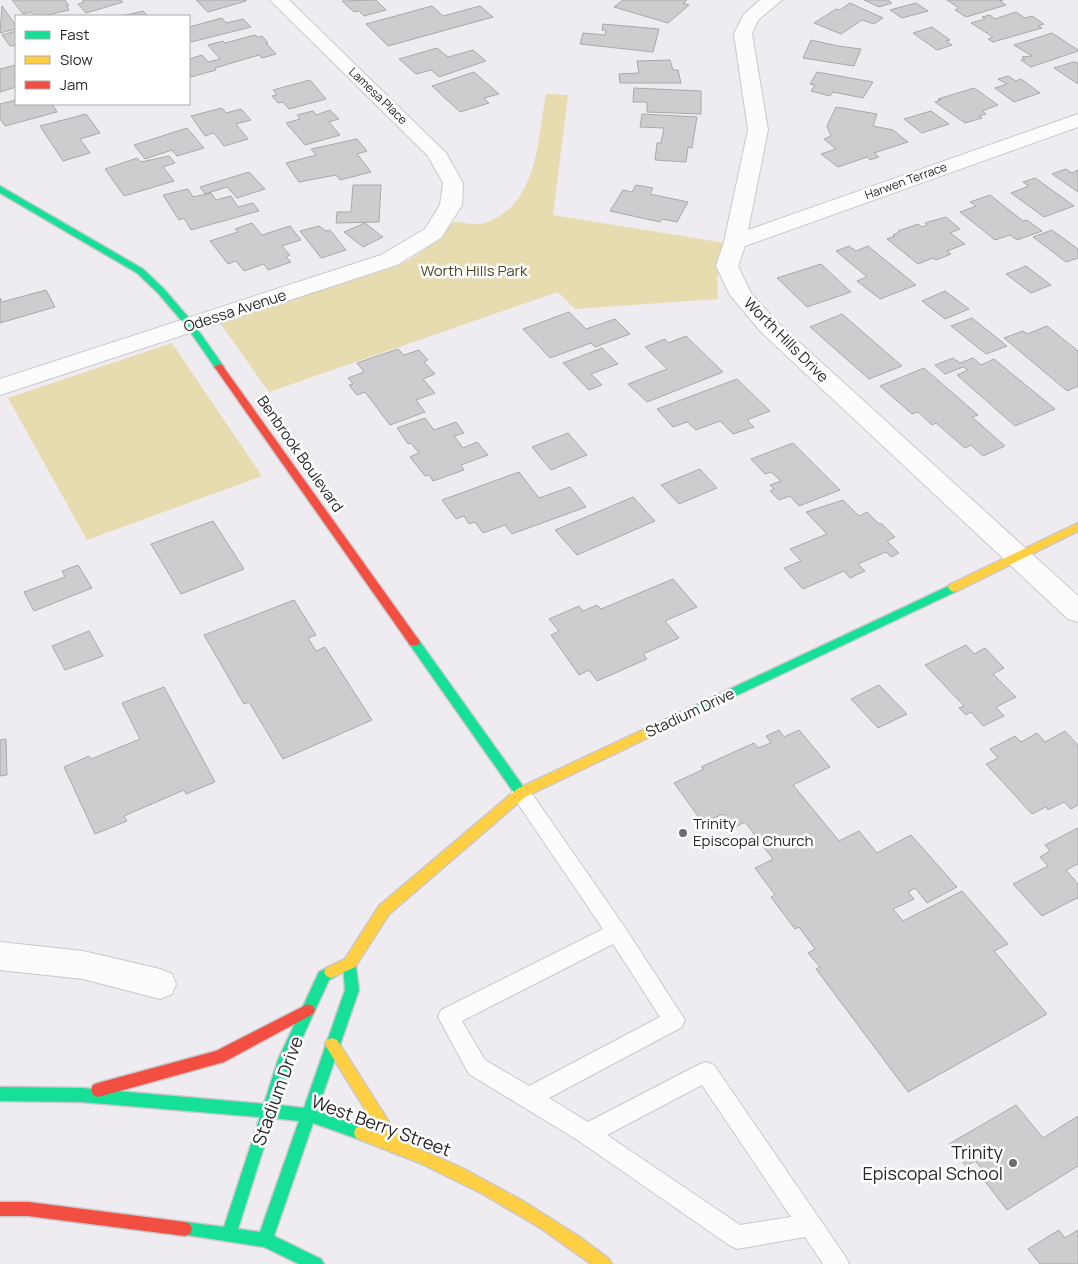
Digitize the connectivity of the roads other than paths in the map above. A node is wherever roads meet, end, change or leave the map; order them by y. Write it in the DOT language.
graph roads {
  1 [pos="279,0"];
  2 [pos="773,0"];
  3 [pos="1078,120"];
  4 [pos="0,189"];
  5 [pos="451,205"];
  6 [pos="735,242"];
  7 [pos="190,325"];
  8 [pos="0,387"];
  9 [pos="1078,527"];
  10 [pos="1019,557"];
  11 [pos="1078,612"];
  12 [pos="520,793"];
  13 [pos="617,932"];
  14 [pos="0,956"];
  15 [pos="350,963"];
  16 [pos="160,984"];
  17 [pos="308,1010"];
  18 [pos="332,1044"];
  19 [pos="0,1094"];
  20 [pos="82,1095"];
  21 [pos="529,1098"];
  22 [pos="269,1112"];
  23 [pos="310,1115"];
  24 [pos="587,1134"];
  25 [pos="395,1145"];
  26 [pos="0,1209"];
  27 [pos="810,1225"];
  28 [pos="229,1235"];
  29 [pos="265,1240"];
  30 [pos="316,1264"];
  31 [pos="604,1264"];
  32 [pos="837,1264"];
  1 -- 5 [label="street, Lamesa Place"];
  2 -- 6 [label="street, Worth Hills Drive"];
  3 -- 6 [label="street, Harwen Terrace"];
  4 -- 7 [label="street, Benbrook Boulevard"];
  5 -- 7 [label="street, Odessa Avenue"];
  6 -- 10 [label="street, Worth Hills Drive"];
  7 -- 8 [label="street, Odessa Avenue"];
  7 -- 12 [label="street, Benbrook Boulevard"];
  9 -- 10 [label="street, Stadium Drive"];
  10 -- 11 [label="street, Worth Hills Drive"];
  10 -- 12 [label="street, Stadium Drive"];
  12 -- 13 [label="lane"];
  12 -- 15 [label="street, Stadium Drive"];
  13 -- 21 [label="lane"];
  13 -- 21 [label="lane"];
  14 -- 16 [label="street"];
  15 -- 17 [label="street, Stadium Drive"];
  15 -- 18 [label="street"];
  17 -- 20 [label="street"];
  17 -- 22 [label="street, Stadium Drive"];
  18 -- 23 [label="street"];
  18 -- 25 [label="street"];
  19 -- 20 [label="street, West Berry Street"];
  20 -- 22 [label="street, West Berry Street"];
  21 -- 24 [label="lane"];
  22 -- 23 [label="street, West Berry Street"];
  22 -- 28 [label="street, Stadium Drive"];
  23 -- 25 [label="street, West Berry Street"];
  23 -- 29 [label="street"];
  24 -- 27 [label="lane"];
  24 -- 27 [label="lane"];
  25 -- 31 [label="street, West Berry Street"];
  26 -- 28 [label="street"];
  27 -- 32 [label="lane"];
  28 -- 29 [label="street"];
  29 -- 30 [label="street"];
}
